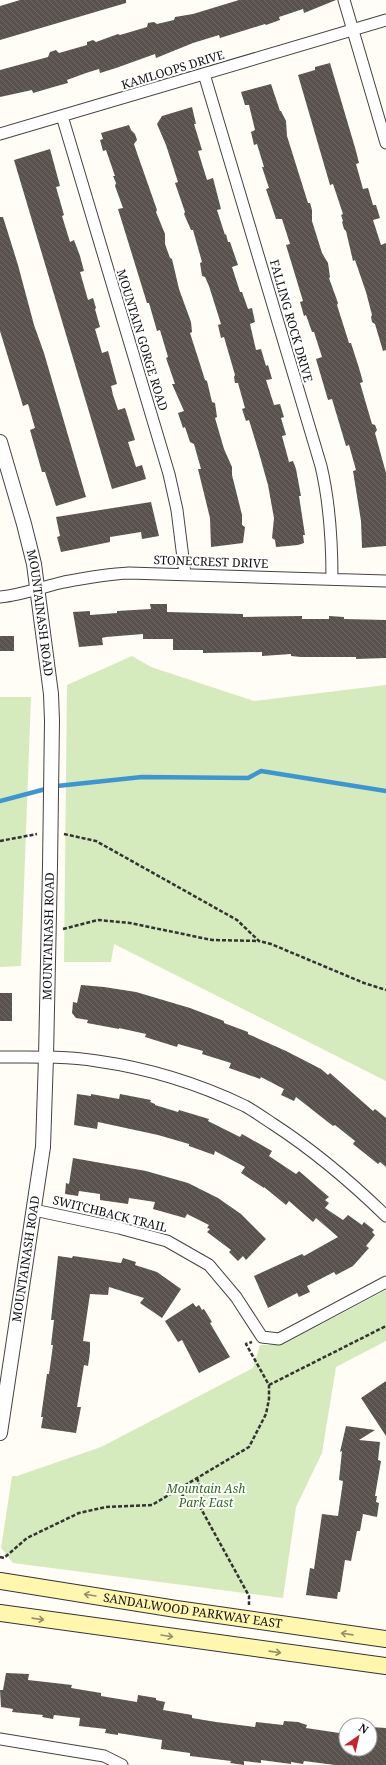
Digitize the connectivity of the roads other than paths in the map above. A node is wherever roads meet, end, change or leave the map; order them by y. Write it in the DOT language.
graph roads {
  1 [pos="344,0"];
  2 [pos="386,20"];
  3 [pos="353,30"];
  4 [pos="204,74"];
  5 [pos="62,116"];
  6 [pos="0,134"];
  7 [pos="386,143"];
  8 [pos="0,442"];
  9 [pos="185,574"];
  10 [pos="332,579"];
  11 [pos="386,581"];
  12 [pos="38,590"];
  13 [pos="0,597"];
  14 [pos="0,1057"];
  15 [pos="46,1057"];
  16 [pos="34,1210"];
  17 [pos="386,1216"];
  18 [pos="386,1282"];
  19 [pos="0,1433"];
  20 [pos="0,1581"];
  21 [pos="0,1613"];
  22 [pos="386,1639"];
  23 [pos="386,1666"];
  24 [pos="0,1739"];
  25 [pos="122,1765"];
  1 -- 3 [label="street"];
  2 -- 3 [label="street, KAMLOOPS DRIVE"];
  3 -- 4 [label="street, KAMLOOPS DRIVE"];
  3 -- 7 [label="street"];
  4 -- 5 [label="street, KAMLOOPS DRIVE"];
  4 -- 10 [label="street, FALLING ROCK DRIVE"];
  5 -- 6 [label="street, KAMLOOPS DRIVE"];
  5 -- 9 [label="street, MOUNTAIN GORGE ROAD"];
  8 -- 12 [label="street, MOUNTAINASH ROAD"];
  9 -- 10 [label="street, STONECREST DRIVE"];
  9 -- 12 [label="street, STONECREST DRIVE"];
  10 -- 11 [label="street, STONECREST DRIVE"];
  12 -- 13 [label="street, STONECREST DRIVE"];
  12 -- 15 [label="street, MOUNTAINASH ROAD, bridge"];
  14 -- 15 [label="street"];
  15 -- 16 [label="street, MOUNTAINASH ROAD"];
  15 -- 17 [label="street"];
  16 -- 18 [label="street, SWITCHBACK TRAIL"];
  16 -- 19 [label="street, MOUNTAINASH ROAD"];
  22 -- 20 [label="main road, SANDALWOOD PARKWAY EAST, one-way"];
  21 -- 23 [label="main road, one-way"];
  24 -- 25 [label="street"];
}
